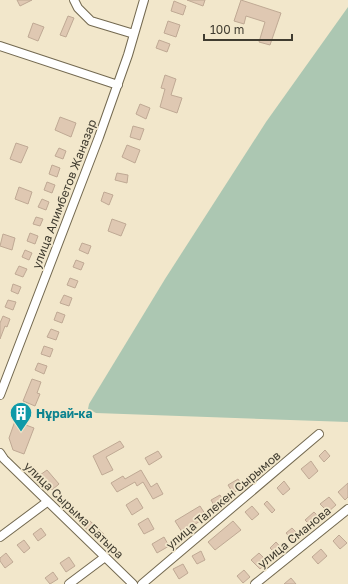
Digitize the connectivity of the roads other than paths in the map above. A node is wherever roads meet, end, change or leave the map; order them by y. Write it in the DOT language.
graph roads {
  1 [pos="74,0"];
  2 [pos="144,0"];
  3 [pos="134,34"];
  4 [pos="0,46"];
  5 [pos="118,85"];
  6 [pos="0,395"];
  7 [pos="319,434"];
  8 [pos="0,453"];
  9 [pos="47,502"];
  10 [pos="348,509"];
  11 [pos="0,538"];
  12 [pos="105,557"];
  13 [pos="69,584"];
  14 [pos="133,584"];
  15 [pos="142,584"];
  16 [pos="255,584"];
  1 -- 3 [label="street"];
  2 -- 3 [label="street, улица Алимбетов Жаназар"];
  3 -- 5 [label="street, улица Алимбетов Жаназар"];
  4 -- 5 [label="street"];
  5 -- 6 [label="street, улица Алимбетов Жаназар"];
  7 -- 15 [label="street, улица Талекен Сырымов"];
  8 -- 9 [label="street, улица Сырыма Батыра"];
  9 -- 11 [label="street"];
  9 -- 12 [label="street, улица Сырыма Батыра"];
  10 -- 16 [label="street, улица Сманова"];
  12 -- 13 [label="street"];
  12 -- 14 [label="street, улица Сырыма Батыра"];
}
